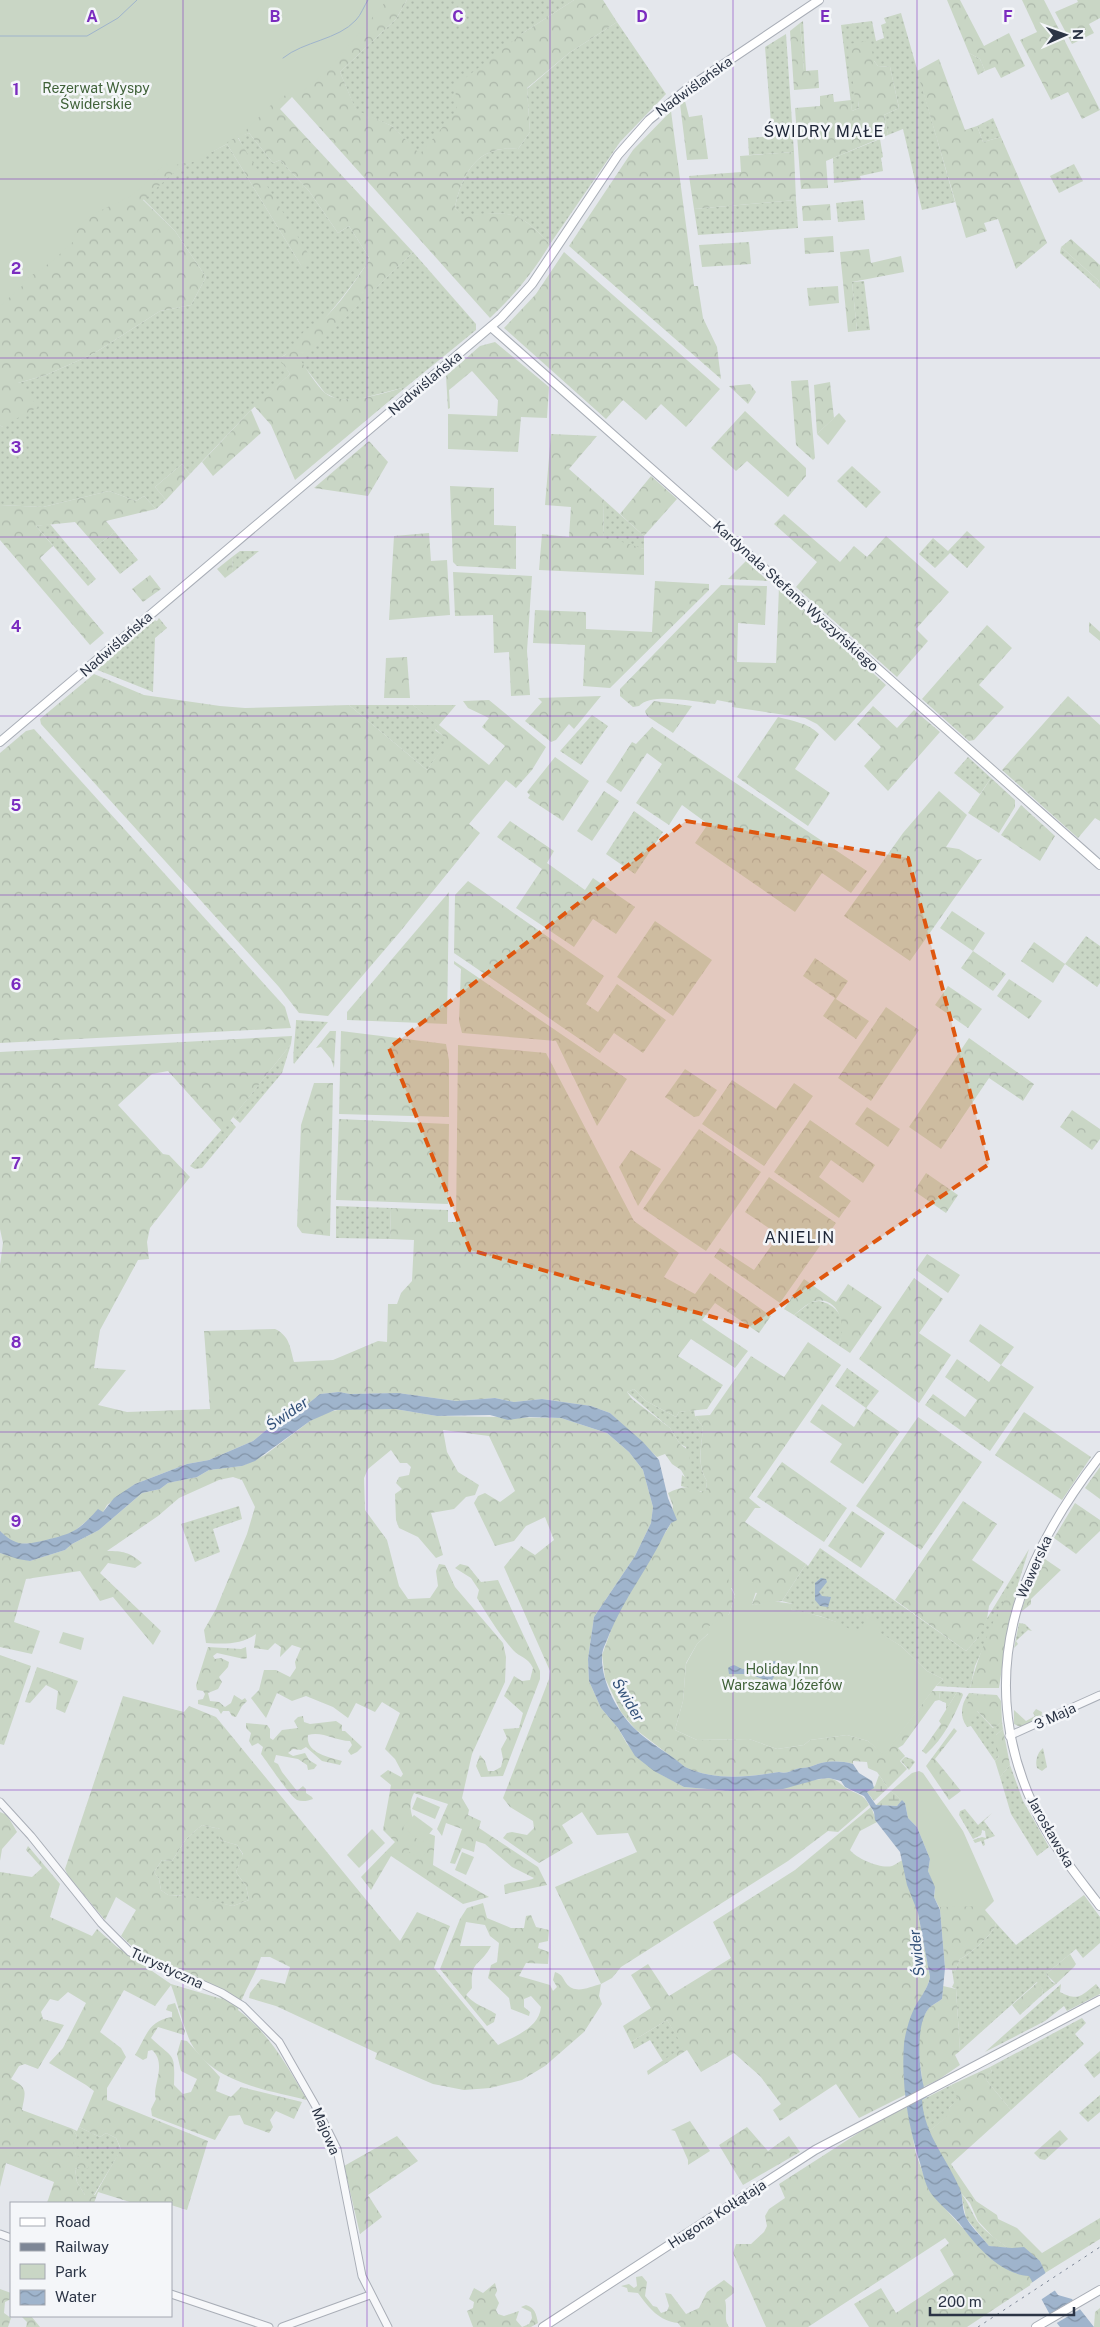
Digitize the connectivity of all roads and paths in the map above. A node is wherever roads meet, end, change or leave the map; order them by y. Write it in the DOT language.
graph roads {
  1 [pos="819,0"];
  2 [pos="492,327"];
  3 [pos="0,742"];
  4 [pos="1100,865"];
  5 [pos="1100,1456"];
  6 [pos="1006,1693"];
  7 [pos="1100,1695"];
  8 [pos="1010,1736"];
  9 [pos="0,1802"];
  10 [pos="1100,1906"];
  11 [pos="222,1993"];
  12 [pos="1100,2000"];
  13 [pos="1100,2290"];
  14 [pos="172,2294"];
  15 [pos="370,2295"];
  16 [pos="269,2327"];
  17 [pos="282,2327"];
  18 [pos="388,2327"];
  19 [pos="544,2327"];
  20 [pos="1036,2327"];
  1 -- 2 [label="main road, Nadwiślańska"];
  2 -- 3 [label="main road, Nadwiślańska"];
  2 -- 4 [label="main road, Kardynała Stefana Wyszyńskiego"];
  5 -- 6 [label="main road, Wawerska"];
  6 -- 8 [label="main road, Jarosławska"];
  7 -- 8 [label="street, 3 Maja"];
  8 -- 10 [label="main road, Jarosławska"];
  9 -- 11 [label="street, Turystyczna"];
  11 -- 15 [label="street, Majowa"];
  12 -- 19 [label="main road, Hugona Kołłątaja"];
  13 -- 20 [label="main road"];
  14 -- 16 [label="street"];
  15 -- 17 [label="street"];
  15 -- 18 [label="street, Majowa"];
}
